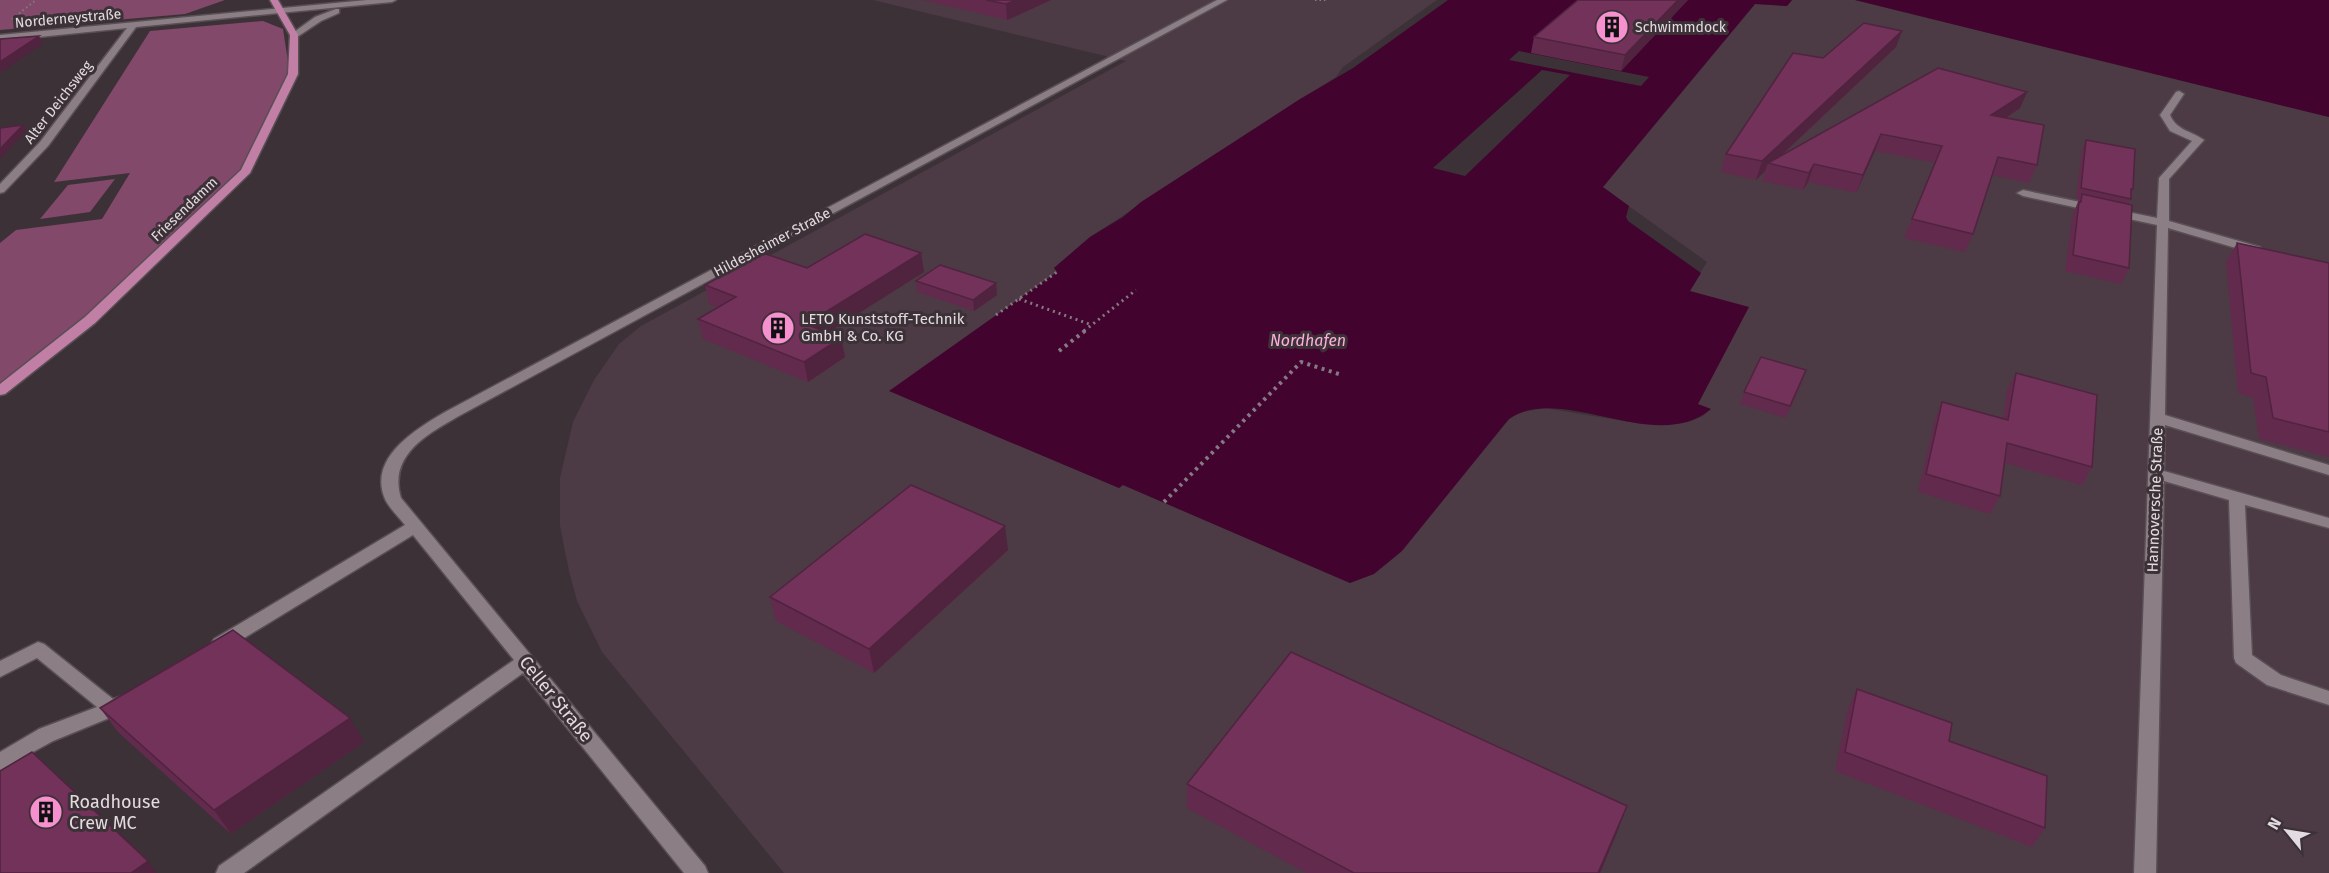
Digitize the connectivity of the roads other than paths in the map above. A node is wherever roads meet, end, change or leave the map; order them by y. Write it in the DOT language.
graph roads {
  1 [pos="274,0"];
  2 [pos="392,0"];
  3 [pos="1223,0"];
  4 [pos="353,5"];
  5 [pos="281,12"];
  6 [pos="133,26"];
  7 [pos="294,35"];
  8 [pos="0,38"];
  9 [pos="2179,94"];
  10 [pos="0,190"];
  11 [pos="2023,193"];
  12 [pos="2163,223"];
  13 [pos="2273,255"];
  14 [pos="0,391"];
  15 [pos="2158,418"];
  16 [pos="2329,470"];
  17 [pos="2156,474"];
  18 [pos="2237,497"];
  19 [pos="2329,523"];
  20 [pos="415,526"];
  21 [pos="203,654"];
  22 [pos="525,662"];
  23 [pos="0,670"];
  24 [pos="132,697"];
  25 [pos="2329,698"];
  26 [pos="112,709"];
  27 [pos="0,762"];
  28 [pos="227,873"];
  29 [pos="697,873"];
  30 [pos="2145,873"];
  1 -- 5 [label="main road, Friesendamm"];
  2 -- 4 [label="street"];
  3 -- 20 [label="street, Hildesheimer Straße"];
  4 -- 5 [label="street, Norderneystraße"];
  4 -- 7 [label="street"];
  5 -- 6 [label="street, Norderneystraße"];
  5 -- 7 [label="main road, Friesendamm"];
  6 -- 8 [label="street, Norderneystraße"];
  6 -- 10 [label="street, Alter Deichsweg"];
  7 -- 14 [label="main road, Friesendamm"];
  9 -- 12 [label="street, Hannoversche Straße"];
  11 -- 12 [label="street"];
  12 -- 13 [label="street"];
  12 -- 15 [label="street, Hannoversche Straße"];
  15 -- 16 [label="street"];
  15 -- 17 [label="street, Hannoversche Straße"];
  17 -- 18 [label="street"];
  17 -- 30 [label="street, Hannoversche Straße"];
  18 -- 19 [label="street"];
  18 -- 25 [label="street"];
  20 -- 21 [label="street"];
  20 -- 22 [label="street, Celler Straße"];
  22 -- 28 [label="street"];
  22 -- 29 [label="street, Celler Straße"];
  23 -- 26 [label="street"];
  24 -- 26 [label="street"];
  26 -- 27 [label="street"];
}
